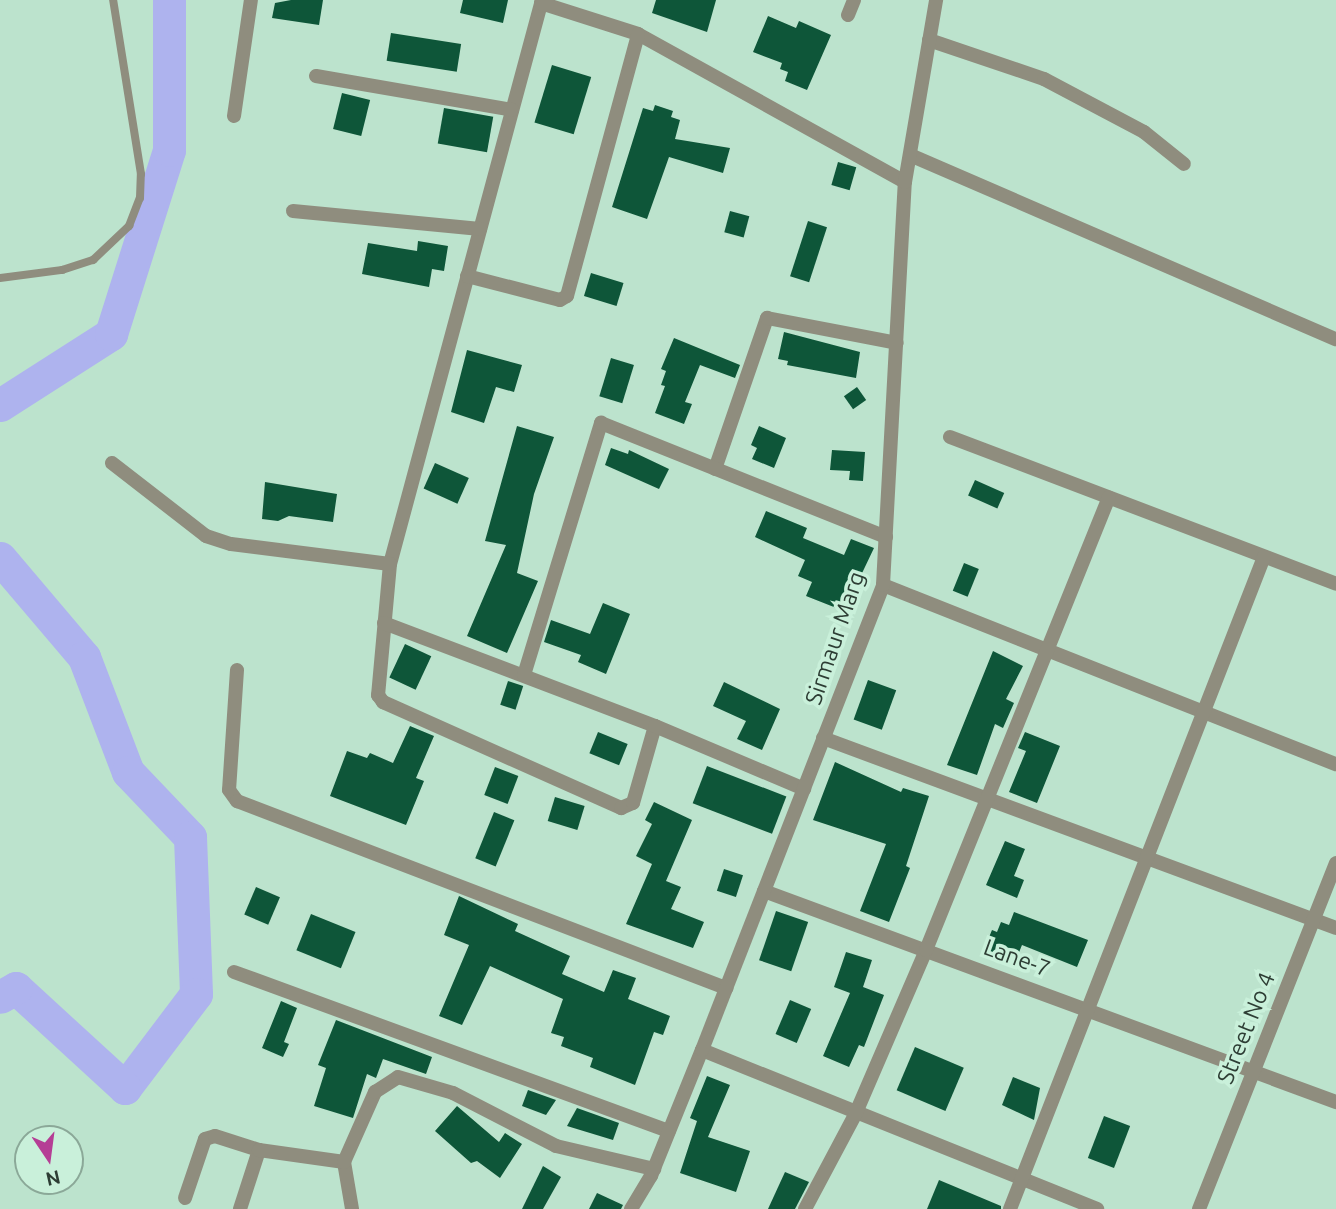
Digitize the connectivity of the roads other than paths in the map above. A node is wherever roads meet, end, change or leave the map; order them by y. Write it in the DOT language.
graph roads {
  1 [pos="113,0"];
  2 [pos="251,0"];
  3 [pos="854,0"];
  4 [pos="936,0"];
  5 [pos="542,1"];
  6 [pos="848,15"];
  7 [pos="638,34"];
  8 [pos="929,40"];
  9 [pos="316,76"];
  10 [pos="512,110"];
  11 [pos="234,116"];
  12 [pos="909,155"];
  13 [pos="1184,164"];
  14 [pos="905,182"];
  15 [pos="293,211"];
  16 [pos="480,229"];
  17 [pos="467,276"];
  18 [pos="0,278"];
  19 [pos="1336,339"];
  20 [pos="897,343"];
  21 [pos="950,438"];
  22 [pos="112,463"];
  23 [pos="715,469"];
  24 [pos="1109,498"];
  25 [pos="886,537"];
  26 [pos="1264,557"];
  27 [pos="390,564"];
  28 [pos="1336,584"];
  29 [pos="883,585"];
  30 [pos="384,623"];
  31 [pos="1046,649"];
  32 [pos="237,670"];
  33 [pos="524,675"];
  34 [pos="1203,713"];
  35 [pos="655,726"];
  36 [pos="823,738"];
  37 [pos="1336,764"];
  38 [pos="804,789"];
  39 [pos="984,800"];
  40 [pos="1145,859"];
  41 [pos="1336,863"];
  42 [pos="764,891"];
  43 [pos="1314,920"];
  44 [pos="1336,928"];
  45 [pos="926,950"];
  46 [pos="234,972"];
  47 [pos="726,988"];
  48 [pos="1089,1008"];
  49 [pos="702,1050"];
  50 [pos="1254,1070"];
  51 [pos="1336,1102"];
  52 [pos="856,1115"];
  53 [pos="669,1131"];
  54 [pos="259,1150"];
  55 [pos="344,1162"];
  56 [pos="652,1172"];
  57 [pos="1023,1179"];
  58 [pos="185,1198"];
  59 [pos="240,1209"];
  60 [pos="352,1209"];
  61 [pos="631,1209"];
  62 [pos="806,1209"];
  63 [pos="1010,1209"];
  64 [pos="1097,1209"];
  65 [pos="1199,1209"];
  1 -- 18 [label="lane"];
  2 -- 11 [label="street"];
  3 -- 6 [label="street"];
  4 -- 8 [label="street, Sirmaur Marg"];
  5 -- 7 [label="street"];
  5 -- 10 [label="street"];
  7 -- 14 [label="street"];
  7 -- 17 [label="street"];
  8 -- 12 [label="street, Sirmaur Marg"];
  8 -- 13 [label="street"];
  9 -- 10 [label="street"];
  10 -- 16 [label="street"];
  12 -- 14 [label="street, Sirmaur Marg"];
  12 -- 19 [label="street"];
  14 -- 20 [label="street, Sirmaur Marg"];
  15 -- 16 [label="street"];
  16 -- 17 [label="street"];
  17 -- 27 [label="street"];
  20 -- 23 [label="street"];
  20 -- 25 [label="street, Sirmaur Marg"];
  21 -- 24 [label="street"];
  22 -- 27 [label="street"];
  23 -- 25 [label="street"];
  23 -- 33 [label="street"];
  24 -- 26 [label="street"];
  24 -- 31 [label="street"];
  25 -- 29 [label="street, Sirmaur Marg"];
  26 -- 28 [label="street"];
  26 -- 34 [label="street"];
  27 -- 30 [label="street"];
  29 -- 31 [label="street"];
  29 -- 36 [label="street, Sirmaur Marg"];
  30 -- 33 [label="street"];
  30 -- 35 [label="street"];
  31 -- 34 [label="street"];
  31 -- 39 [label="street"];
  32 -- 47 [label="street"];
  33 -- 35 [label="street"];
  34 -- 37 [label="street"];
  34 -- 40 [label="street"];
  35 -- 38 [label="street"];
  36 -- 38 [label="street, Sirmaur Marg"];
  36 -- 39 [label="street"];
  38 -- 42 [label="street, Sirmaur Marg"];
  39 -- 40 [label="street"];
  39 -- 45 [label="street"];
  40 -- 43 [label="street"];
  40 -- 48 [label="street"];
  41 -- 43 [label="street, Street No 4"];
  42 -- 45 [label="street, Lane-7"];
  42 -- 47 [label="street, Sirmaur Marg"];
  43 -- 44 [label="street"];
  43 -- 50 [label="street, Street No 4"];
  45 -- 48 [label="street, Lane-7"];
  45 -- 52 [label="street"];
  46 -- 53 [label="street"];
  47 -- 49 [label="street, Sirmaur Marg"];
  48 -- 50 [label="street, Lane-7"];
  48 -- 57 [label="street"];
  49 -- 52 [label="street"];
  49 -- 53 [label="street, Sirmaur Marg"];
  50 -- 51 [label="street, Lane-7"];
  50 -- 65 [label="street, Street No 4"];
  52 -- 57 [label="street"];
  52 -- 62 [label="street"];
  53 -- 56 [label="street, Sirmaur Marg"];
  54 -- 55 [label="street"];
  54 -- 58 [label="street"];
  54 -- 59 [label="street"];
  55 -- 56 [label="street"];
  55 -- 60 [label="street"];
  56 -- 61 [label="street, Sirmaur Marg"];
  57 -- 63 [label="street"];
  57 -- 64 [label="street"];
}
